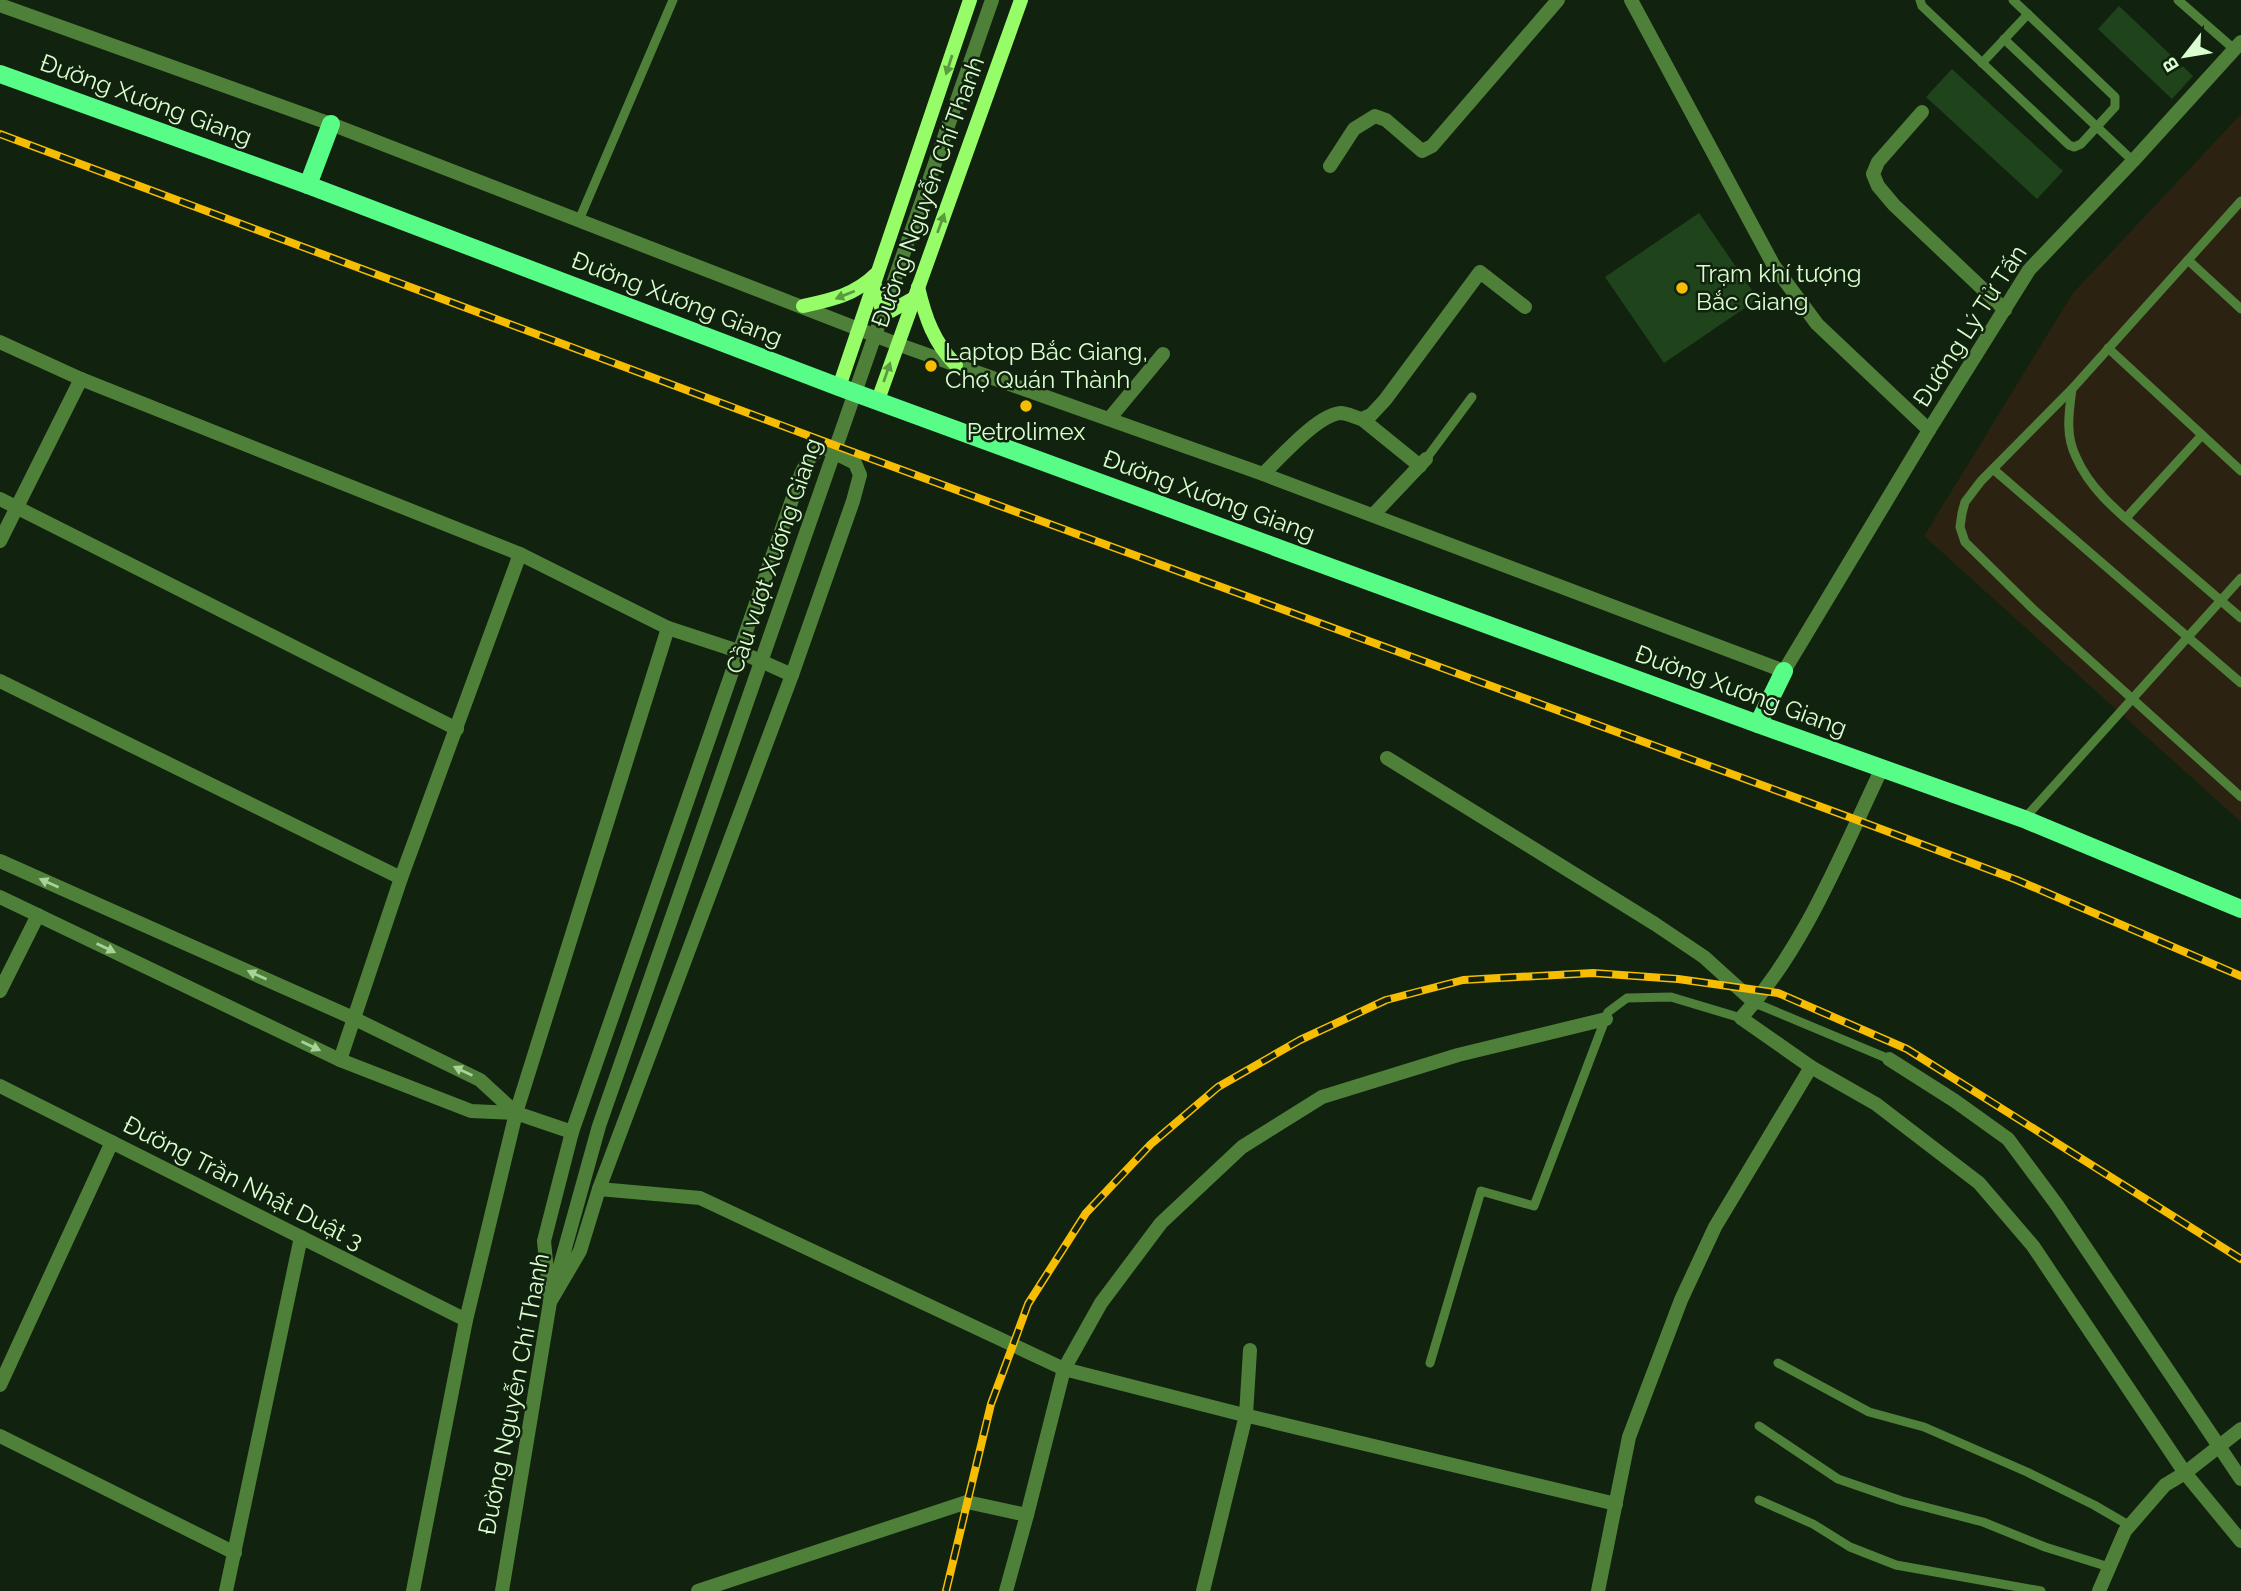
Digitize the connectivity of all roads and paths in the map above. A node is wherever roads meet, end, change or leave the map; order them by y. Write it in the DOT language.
graph roads {
  1 [pos="673,0"];
  2 [pos="970,0"];
  3 [pos="992,0"];
  4 [pos="1021,0"];
  5 [pos="1558,0"];
  6 [pos="1631,0"];
  7 [pos="1920,0"];
  8 [pos="2013,0"];
  9 [pos="2178,0"];
  10 [pos="0,5"];
  11 [pos="2028,14"];
  12 [pos="2004,39"];
  13 [pos="2238,45"];
  14 [pos="1982,63"];
  15 [pos="0,74"];
  16 [pos="1922,112"];
  17 [pos="331,124"];
  18 [pos="2097,127"];
  19 [pos="2133,161"];
  20 [pos="1330,166"];
  21 [pos="309,185"];
  22 [pos="2241,201"];
  23 [pos="579,220"];
  24 [pos="2188,260"];
  25 [pos="880,270"];
  26 [pos="875,286"];
  27 [pos="916,293"];
  28 [pos="803,306"];
  29 [pos="1525,307"];
  30 [pos="2241,309"];
  31 [pos="2005,310"];
  32 [pos="860,329"];
  33 [pos="0,342"];
  34 [pos="897,344"];
  35 [pos="2108,348"];
  36 [pos="1163,354"];
  37 [pos="956,365"];
  38 [pos="81,380"];
  39 [pos="839,387"];
  40 [pos="2072,388"];
  41 [pos="1472,397"];
  42 [pos="878,400"];
  43 [pos="1109,419"];
  44 [pos="1362,419"];
  45 [pos="1929,430"];
  46 [pos="2202,435"];
  47 [pos="1423,462"];
  48 [pos="1993,468"];
  49 [pos="2241,471"];
  50 [pos="1263,474"];
  51 [pos="0,499"];
  52 [pos="16,507"];
  53 [pos="1373,515"];
  54 [pos="2126,518"];
  55 [pos="0,541"];
  56 [pos="520,554"];
  57 [pos="2241,579"];
  58 [pos="2221,601"];
  59 [pos="2241,618"];
  60 [pos="668,628"];
  61 [pos="2188,637"];
  62 [pos="738,651"];
  63 [pos="1784,671"];
  64 [pos="792,675"];
  65 [pos="0,681"];
  66 [pos="2241,682"];
  67 [pos="2133,700"];
  68 [pos="1758,724"];
  69 [pos="457,729"];
  70 [pos="1387,758"];
  71 [pos="1881,768"];
  72 [pos="2241,797"];
  73 [pos="2024,819"];
  74 [pos="0,861"];
  75 [pos="401,878"];
  76 [pos="0,897"];
  77 [pos="2241,909"];
  78 [pos="38,915"];
  79 [pos="0,991"];
  80 [pos="1755,1003"];
  81 [pos="353,1017"];
  82 [pos="1741,1018"];
  83 [pos="1606,1019"];
  84 [pos="1889,1059"];
  85 [pos="340,1060"];
  86 [pos="1811,1067"];
  87 [pos="0,1086"];
  88 [pos="516,1112"];
  89 [pos="599,1126"];
  90 [pos="572,1132"];
  91 [pos="112,1142"];
  92 [pos="599,1189"];
  93 [pos="301,1237"];
  94 [pos="550,1302"];
  95 [pos="466,1320"];
  96 [pos="1250,1350"];
  97 [pos="1430,1363"];
  98 [pos="1778,1363"];
  99 [pos="1063,1369"];
  100 [pos="0,1385"];
  101 [pos="1245,1415"];
  102 [pos="1759,1426"];
  103 [pos="2241,1429"];
  104 [pos="0,1436"];
  105 [pos="2219,1446"];
  106 [pos="2185,1473"];
  107 [pos="2241,1479"];
  108 [pos="1759,1500"];
  109 [pos="1616,1504"];
  110 [pos="1027,1515"];
  111 [pos="2130,1526"];
  112 [pos="2241,1541"];
  113 [pos="235,1553"];
  114 [pos="2109,1567"];
  115 [pos="226,1591"];
  116 [pos="413,1591"];
  117 [pos="502,1591"];
  118 [pos="698,1591"];
  119 [pos="1006,1591"];
  120 [pos="1203,1591"];
  121 [pos="1598,1591"];
  122 [pos="2041,1591"];
  123 [pos="2099,1591"];
  1 -- 23 [label="lane"];
  2 -- 25 [label="main road, Đường Nguyễn Chí Thanh, one-way"];
  3 -- 89 [label="street, Cầu vượt Xương Giang"];
  27 -- 4 [label="main road, Đường Nguyễn Chí Thanh, one-way"];
  5 -- 20 [label="street"];
  6 -- 45 [label="street"];
  7 -- 14 [label="lane"];
  8 -- 11 [label="lane"];
  9 -- 13 [label="lane"];
  10 -- 17 [label="street, Đường Xương Giang"];
  11 -- 12 [label="lane"];
  11 -- 18 [label="lane"];
  12 -- 14 [label="lane"];
  12 -- 18 [label="lane"];
  13 -- 19 [label="street, Đường Lý Tử Tấn"];
  14 -- 18 [label="lane"];
  15 -- 21 [label="main road, Đường Xương Giang"];
  16 -- 31 [label="street"];
  17 -- 21 [label="main road"];
  17 -- 23 [label="street, Đường Xương Giang"];
  18 -- 19 [label="lane"];
  19 -- 31 [label="street, Đường Lý Tử Tấn"];
  21 -- 39 [label="main road, Đường Xương Giang"];
  22 -- 24 [label="lane"];
  23 -- 28 [label="street, Đường Xương Giang"];
  24 -- 30 [label="lane"];
  24 -- 35 [label="lane"];
  25 -- 26 [label="main road, Đường Nguyễn Chí Thanh"];
  25 -- 28 [label="main road, one-way"];
  26 -- 27 [label="main road"];
  26 -- 32 [label="main road, Đường Nguyễn Chí Thanh"];
  27 -- 34 [label="main road, Đường Nguyễn Chí Thanh"];
  27 -- 37 [label="main road"];
  28 -- 32 [label="street, Đường Xương Giang"];
  29 -- 44 [label="street"];
  31 -- 45 [label="street, Đường Lý Tử Tấn"];
  32 -- 34 [label="street, Đường Xương Giang"];
  32 -- 39 [label="main road, Đường Nguyễn Chí Thanh"];
  33 -- 38 [label="street"];
  34 -- 37 [label="street, Đường Xương Giang"];
  42 -- 34 [label="main road, Đường Nguyễn Chí Thanh, one-way"];
  35 -- 40 [label="lane"];
  35 -- 46 [label="lane"];
  36 -- 43 [label="street"];
  37 -- 43 [label="street, Đường Xương Giang"];
  38 -- 52 [label="street"];
  38 -- 56 [label="street"];
  39 -- 42 [label="main road, Đường Xương Giang"];
  40 -- 48 [label="lane"];
  40 -- 54 [label="lane"];
  41 -- 47 [label="lane"];
  42 -- 68 [label="main road, Đường Xương Giang"];
  43 -- 50 [label="street, Đường Xương Giang"];
  44 -- 47 [label="street"];
  44 -- 50 [label="street"];
  45 -- 63 [label="street, Đường Lý Tử Tấn"];
  46 -- 49 [label="lane"];
  46 -- 54 [label="lane"];
  47 -- 53 [label="street"];
  48 -- 61 [label="lane"];
  48 -- 67 [label="lane"];
  50 -- 53 [label="street, Đường Xương Giang"];
  51 -- 52 [label="street"];
  52 -- 55 [label="street"];
  52 -- 69 [label="street"];
  53 -- 63 [label="street, Đường Xương Giang"];
  54 -- 58 [label="lane"];
  56 -- 60 [label="street"];
  56 -- 69 [label="street"];
  57 -- 58 [label="lane"];
  58 -- 59 [label="lane"];
  58 -- 61 [label="lane"];
  60 -- 62 [label="street"];
  60 -- 88 [label="street"];
  61 -- 66 [label="lane"];
  61 -- 67 [label="lane"];
  62 -- 64 [label="street"];
  62 -- 64 [label="street"];
  62 -- 90 [label="street"];
  63 -- 68 [label="main road"];
  64 -- 92 [label="street"];
  65 -- 75 [label="street"];
  67 -- 72 [label="lane"];
  67 -- 73 [label="lane"];
  68 -- 71 [label="main road, Đường Xương Giang"];
  69 -- 75 [label="street"];
  70 -- 80 [label="street"];
  71 -- 73 [label="main road, Đường Xương Giang"];
  71 -- 80 [label="street"];
  73 -- 77 [label="main road, Đường Xương Giang"];
  81 -- 74 [label="street, one-way"];
  75 -- 81 [label="street"];
  76 -- 78 [label="street"];
  78 -- 79 [label="street"];
  78 -- 85 [label="street, one-way"];
  80 -- 82 [label="street"];
  80 -- 84 [label="lane"];
  81 -- 85 [label="street"];
  88 -- 81 [label="street, one-way"];
  82 -- 83 [label="lane"];
  82 -- 86 [label="street"];
  83 -- 97 [label="lane"];
  83 -- 99 [label="street"];
  84 -- 105 [label="street"];
  85 -- 88 [label="street"];
  86 -- 106 [label="street"];
  86 -- 109 [label="street"];
  87 -- 91 [label="street, Đường Trần Nhật Duật 3"];
  88 -- 90 [label="street"];
  88 -- 95 [label="street"];
  89 -- 94 [label="street, Đường Nguyễn Chí Thanh"];
  90 -- 94 [label="street"];
  91 -- 93 [label="street, Đường Trần Nhật Duật 3"];
  91 -- 100 [label="street"];
  92 -- 94 [label="street"];
  92 -- 99 [label="street"];
  93 -- 95 [label="street, Đường Trần Nhật Duật 3"];
  93 -- 113 [label="street"];
  94 -- 117 [label="street, Đường Nguyễn Chí Thanh"];
  95 -- 116 [label="street"];
  96 -- 101 [label="street"];
  98 -- 111 [label="lane"];
  99 -- 101 [label="street"];
  99 -- 110 [label="street"];
  101 -- 109 [label="street"];
  101 -- 120 [label="street"];
  102 -- 114 [label="lane"];
  103 -- 105 [label="street"];
  104 -- 113 [label="street"];
  105 -- 106 [label="street"];
  105 -- 107 [label="street"];
  106 -- 111 [label="street"];
  106 -- 112 [label="street"];
  108 -- 122 [label="lane"];
  109 -- 121 [label="street"];
  110 -- 118 [label="street"];
  110 -- 119 [label="street"];
  111 -- 114 [label="street"];
  113 -- 115 [label="street"];
  114 -- 123 [label="street"];
}
